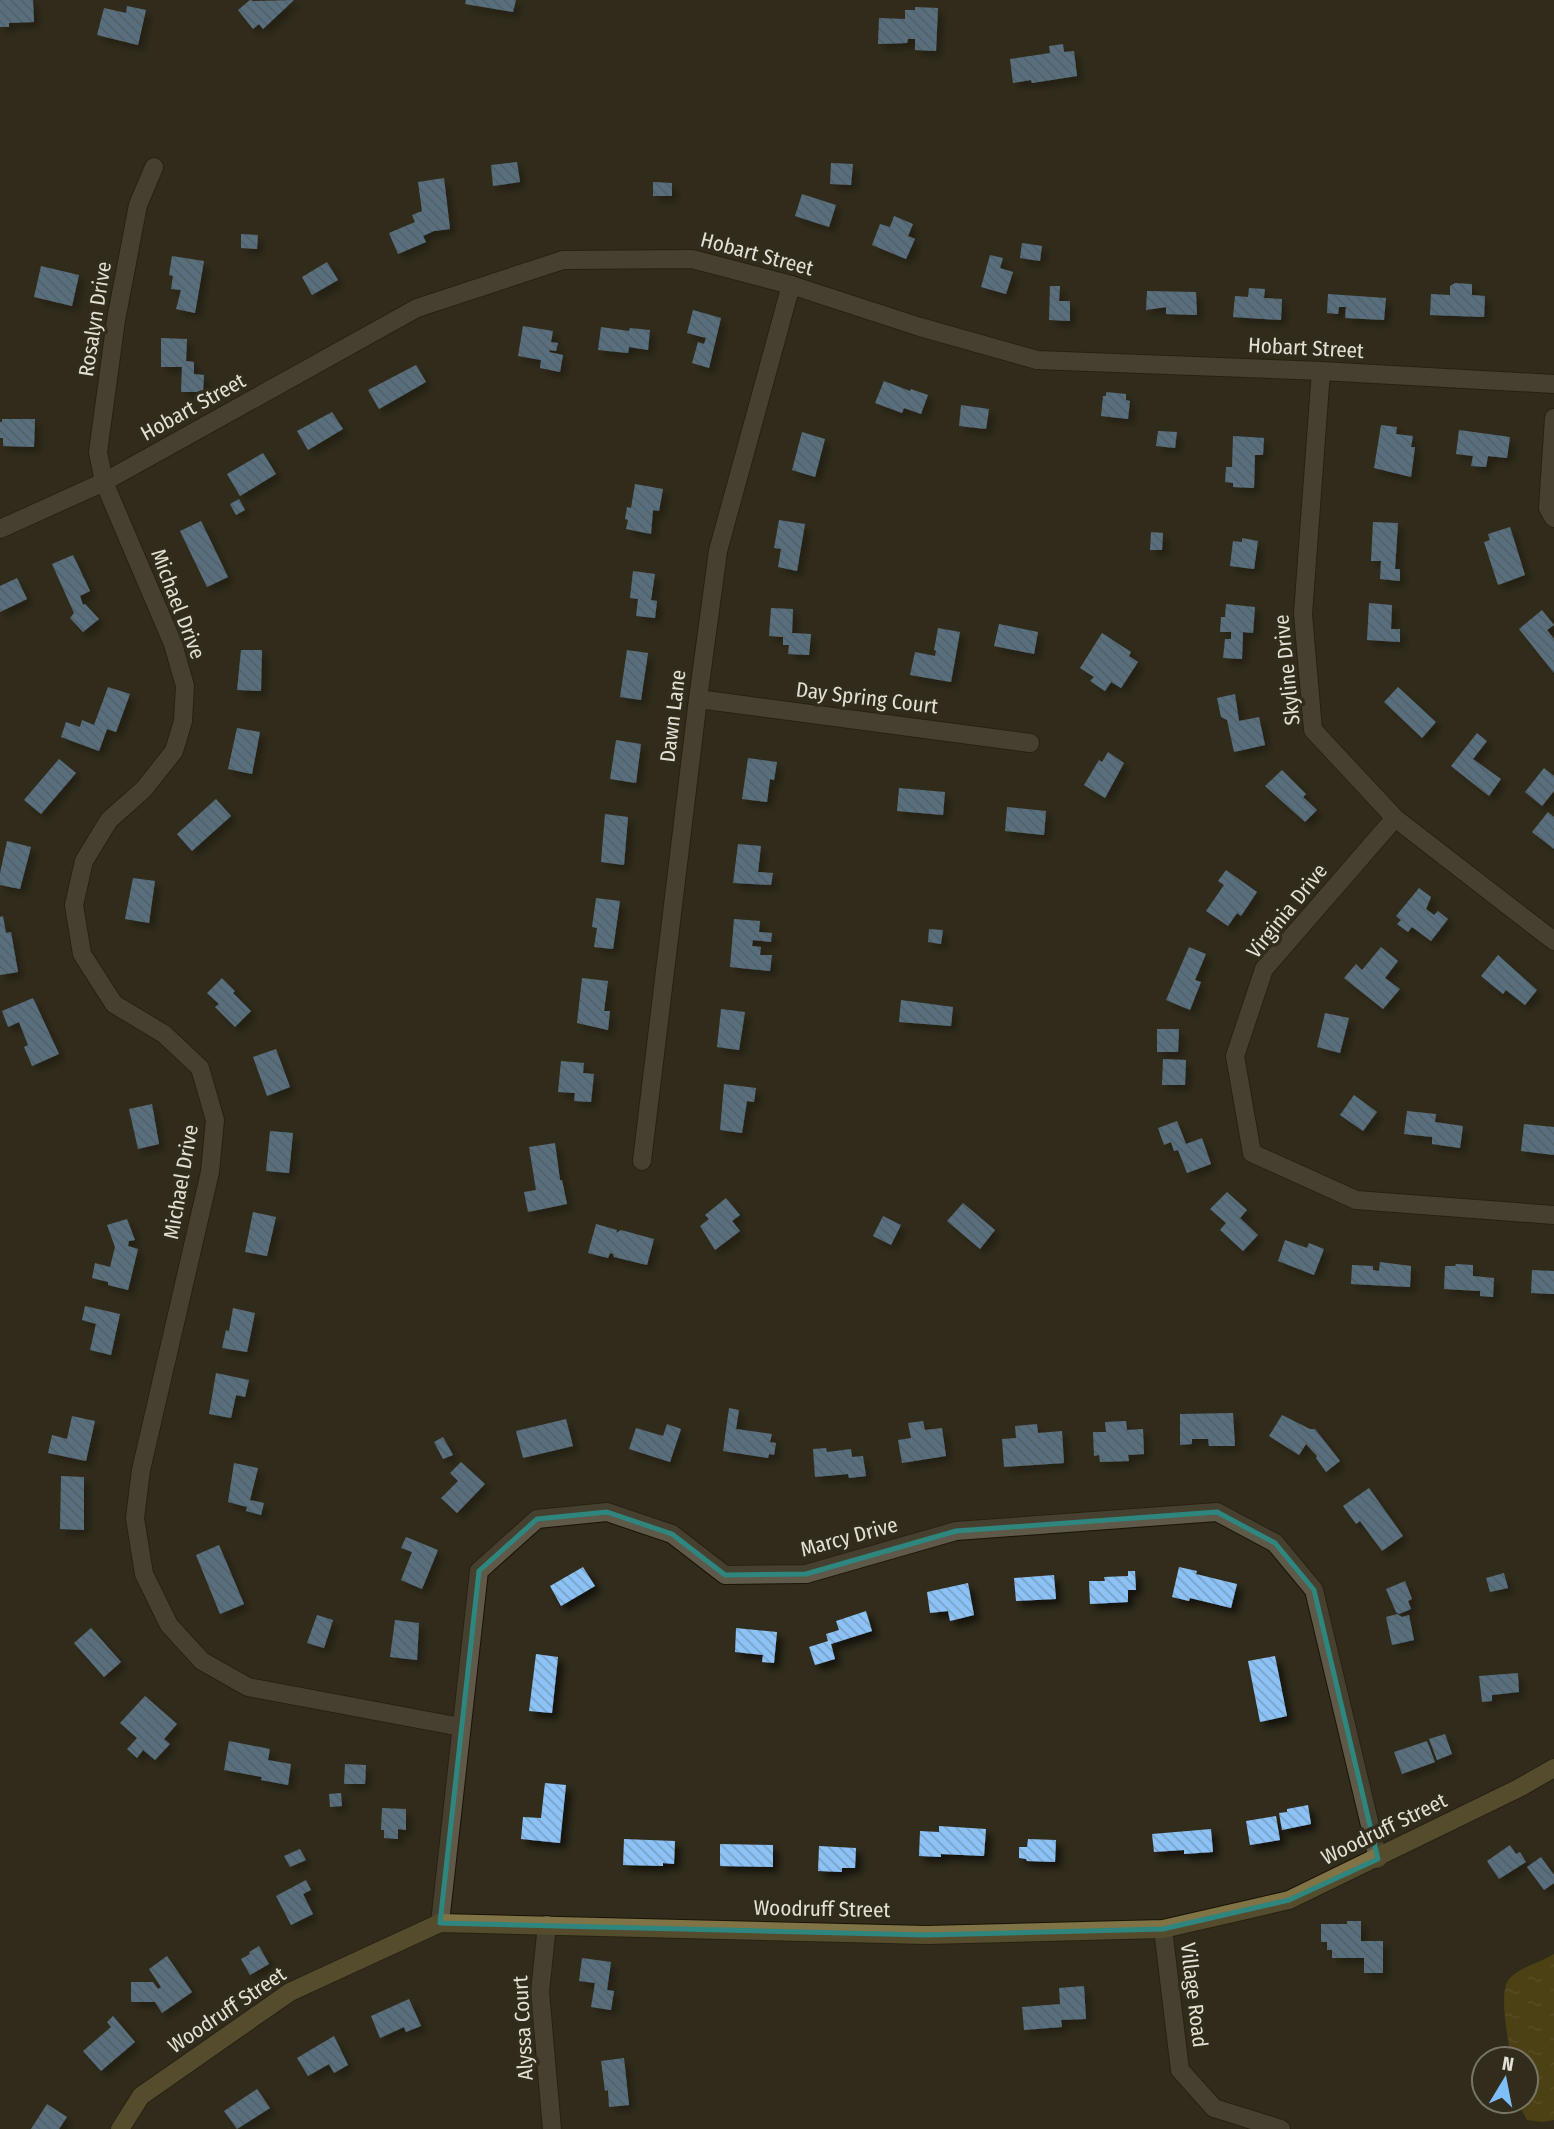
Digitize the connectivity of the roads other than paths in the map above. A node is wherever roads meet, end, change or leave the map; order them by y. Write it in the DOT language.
graph roads {
  1 [pos="154,167"];
  2 [pos="791,285"];
  3 [pos="1321,371"];
  4 [pos="1554,384"];
  5 [pos="1554,418"];
  6 [pos="104,482"];
  7 [pos="1554,518"];
  8 [pos="0,529"];
  9 [pos="698,699"];
  10 [pos="1030,743"];
  11 [pos="1395,818"];
  12 [pos="1554,941"];
  13 [pos="642,1161"];
  14 [pos="1554,1215"];
  15 [pos="461,1727"];
  16 [pos="1554,1768"];
  17 [pos="1378,1859"];
  18 [pos="440,1923"];
  19 [pos="547,1925"];
  20 [pos="1163,1929"];
  21 [pos="120,2129"];
  22 [pos="552,2129"];
  23 [pos="1281,2129"];
  1 -- 6 [label="street, Rosalyn Drive"];
  2 -- 3 [label="street, Hobart Street"];
  2 -- 6 [label="street, Hobart Street"];
  2 -- 9 [label="street, Dawn Lane"];
  3 -- 4 [label="street, Hobart Street"];
  3 -- 11 [label="street, Skyline Drive"];
  5 -- 7 [label="street"];
  6 -- 8 [label="street, Hobart Street"];
  6 -- 15 [label="street, Michael Drive"];
  9 -- 10 [label="street, Day Spring Court"];
  9 -- 13 [label="street, Dawn Lane"];
  11 -- 12 [label="street, Skyline Drive"];
  11 -- 14 [label="street, Virginia Drive"];
  15 -- 17 [label="street, Marcy Drive"];
  15 -- 18 [label="street, Marcy Drive"];
  16 -- 17 [label="street, Woodruff Street"];
  17 -- 20 [label="street, Woodruff Street"];
  18 -- 19 [label="street, Woodruff Street"];
  18 -- 21 [label="street, Woodruff Street"];
  19 -- 20 [label="street, Woodruff Street"];
  19 -- 22 [label="street, Alyssa Court"];
  20 -- 23 [label="street, Village Road"];
}
